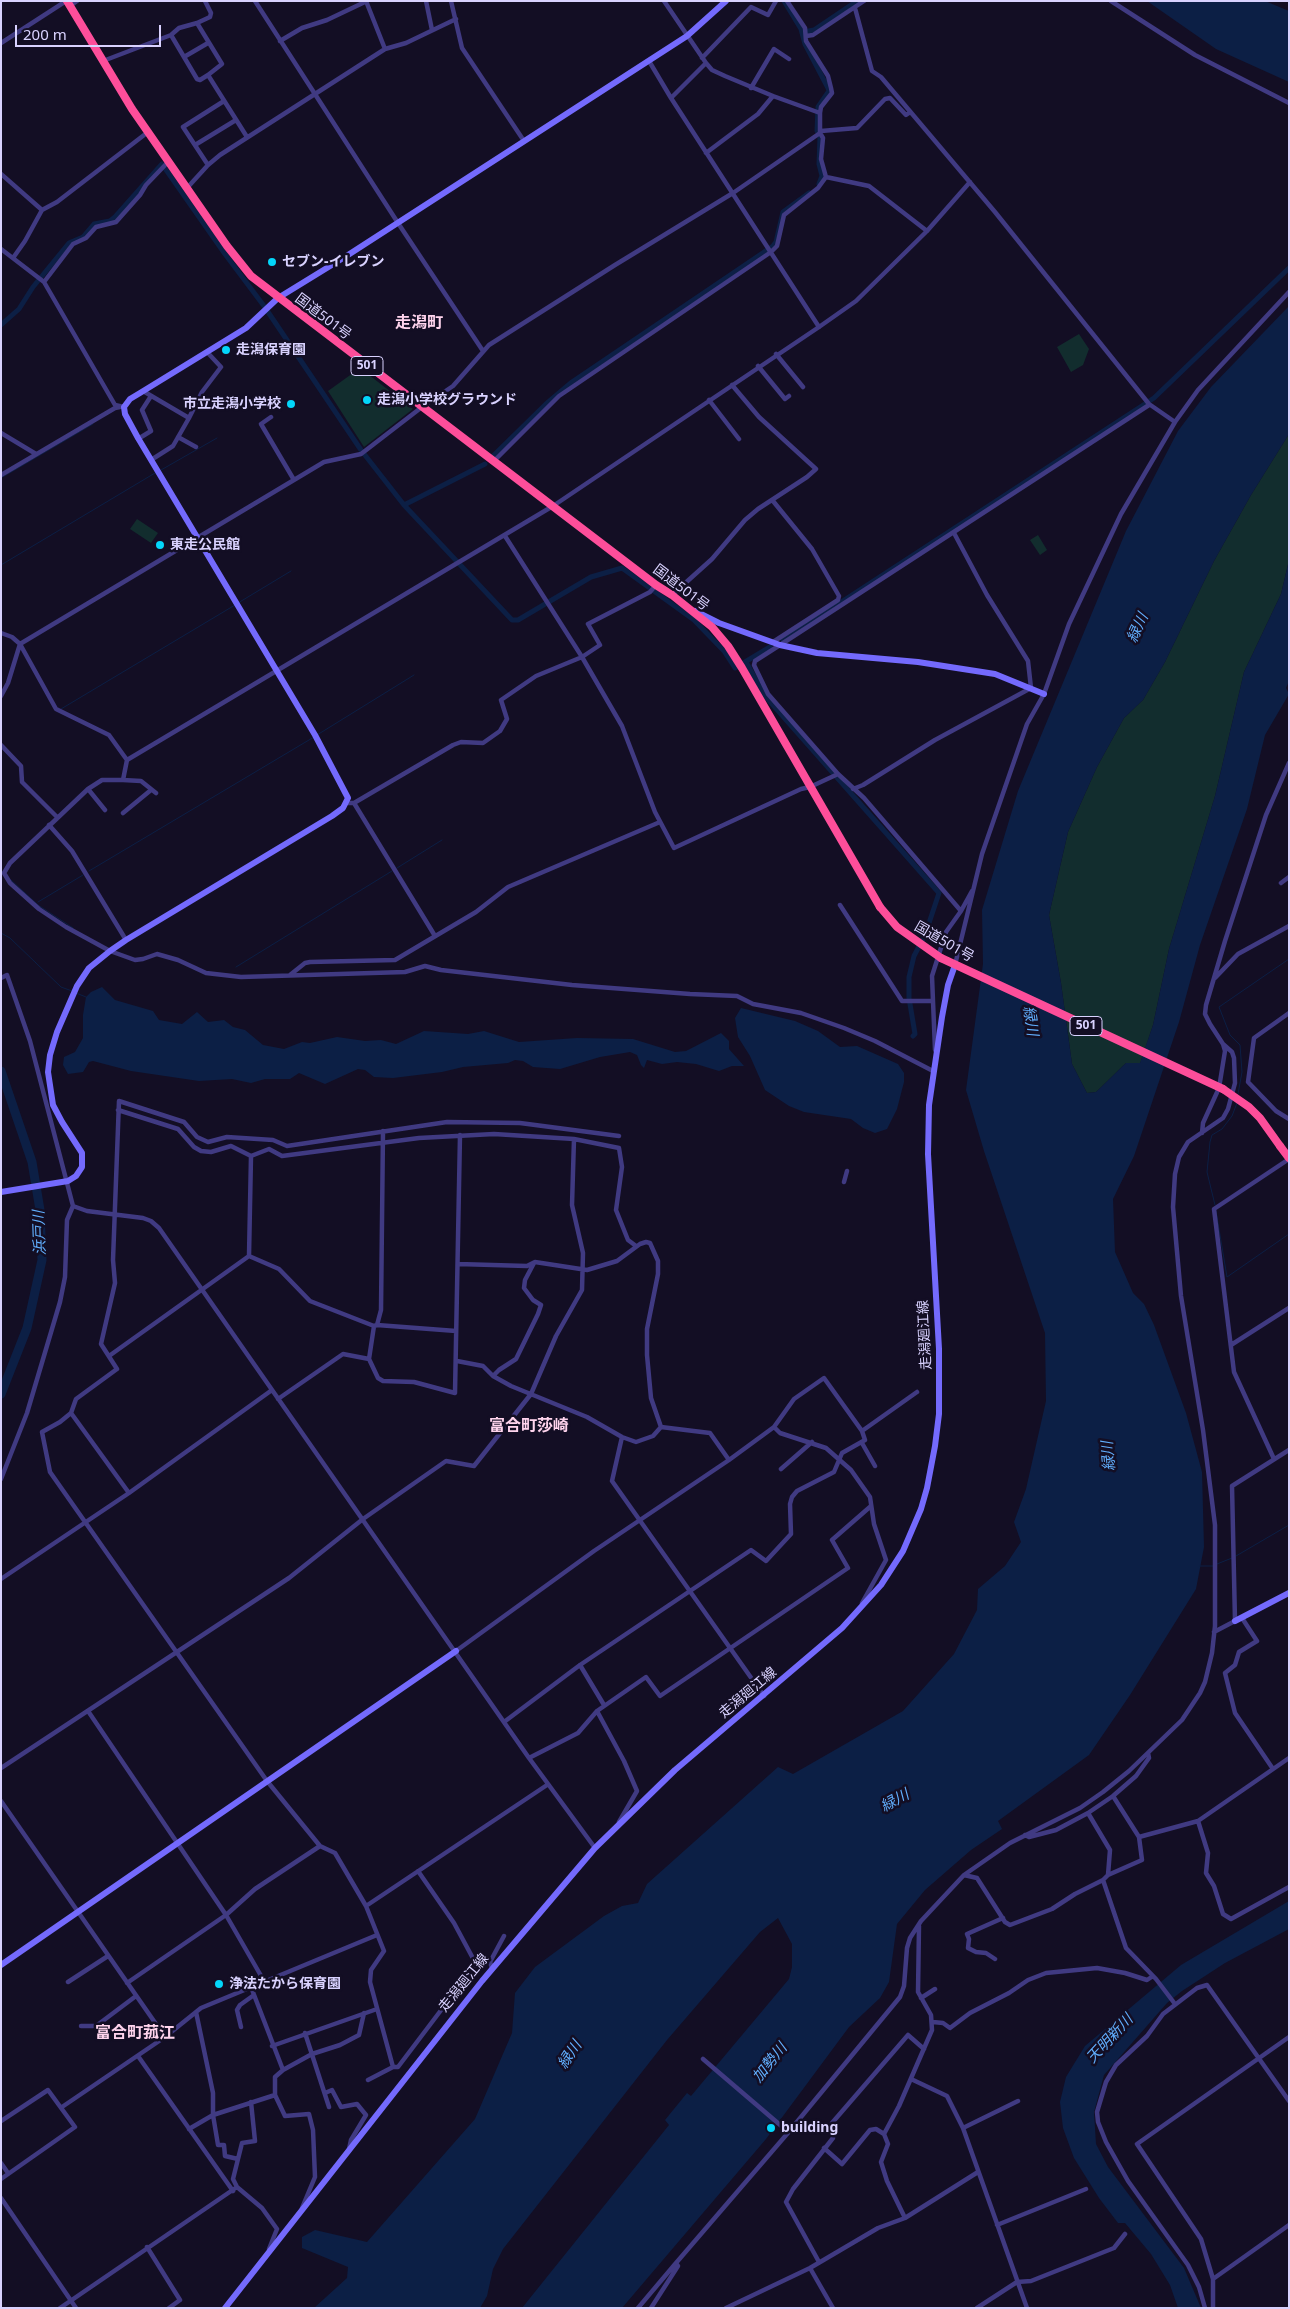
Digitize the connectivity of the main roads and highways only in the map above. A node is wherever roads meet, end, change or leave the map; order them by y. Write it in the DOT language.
graph roads {
  1 [pos="70,2"];
  2 [pos="1289,1158"];
  1 -- 2 [label="highway, 国道501号 / 501, bridge"];
}
